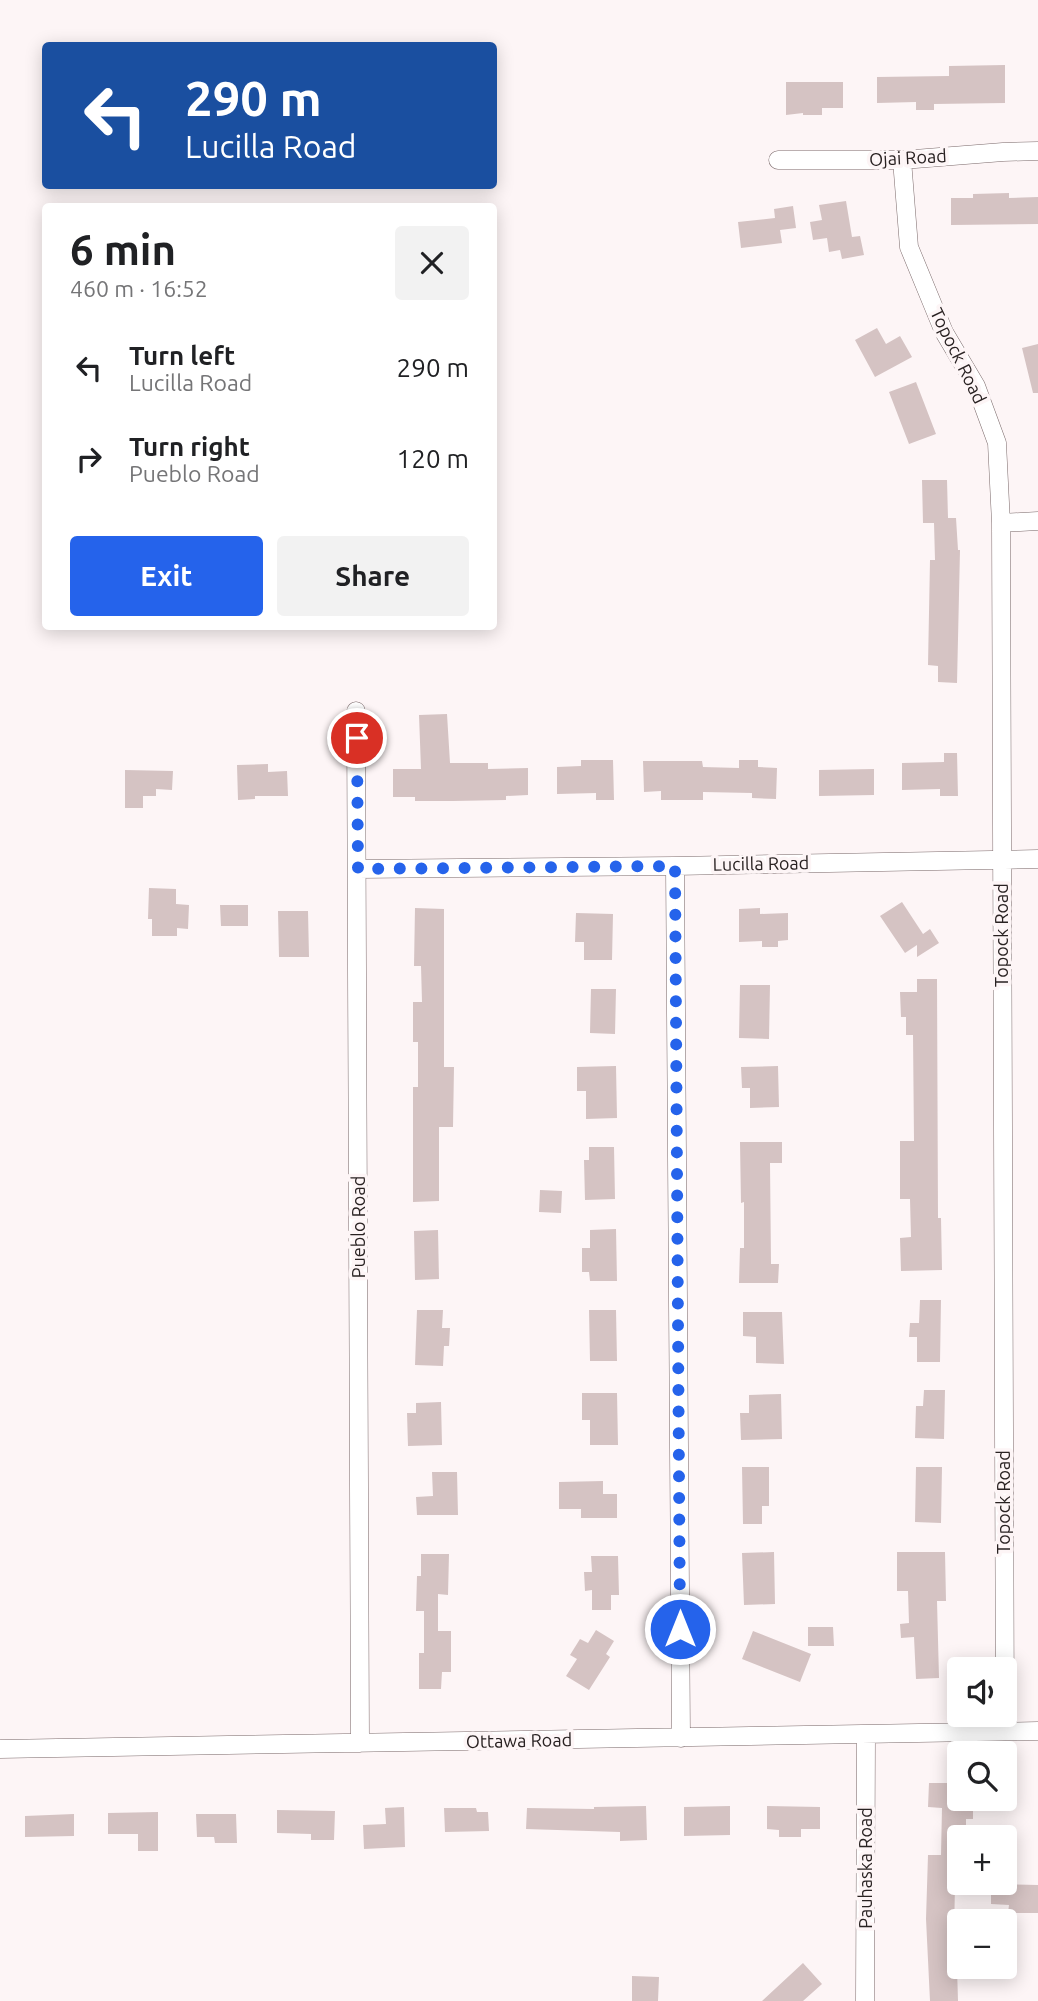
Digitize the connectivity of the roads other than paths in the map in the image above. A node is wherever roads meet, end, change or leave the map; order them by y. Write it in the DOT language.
graph roads {
  1 [pos="1038,151"];
  2 [pos="778,160"];
  3 [pos="902,160"];
  4 [pos="1038,521"];
  5 [pos="1001,523"];
  6 [pos="356,712"];
  7 [pos="1038,859"];
  8 [pos="1001,860"];
  9 [pos="675,866"];
  10 [pos="358,869"];
  11 [pos="1005,1731"];
  12 [pos="1038,1731"];
  13 [pos="866,1735"];
  14 [pos="681,1738"];
  15 [pos="360,1743"];
  16 [pos="0,1749"];
  17 [pos="865,2001"];
  1 -- 3 [label="street, Ojai Road"];
  2 -- 3 [label="street, Ojai Road"];
  3 -- 5 [label="street, Topock Road"];
  4 -- 5 [label="street"];
  5 -- 8 [label="street, Topock Road"];
  6 -- 10 [label="street, Pueblo Road"];
  7 -- 8 [label="street, Lucilla Road"];
  8 -- 9 [label="street, Lucilla Road"];
  8 -- 11 [label="street, Topock Road"];
  9 -- 10 [label="street, Lucilla Road"];
  9 -- 14 [label="street"];
  10 -- 15 [label="street, Pueblo Road"];
  11 -- 12 [label="street, Ottawa Road"];
  11 -- 13 [label="street, Ottawa Road"];
  13 -- 14 [label="street, Ottawa Road"];
  13 -- 17 [label="street, Pauhaska Road"];
  14 -- 15 [label="street, Ottawa Road"];
  15 -- 16 [label="street, Ottawa Road"];
}
